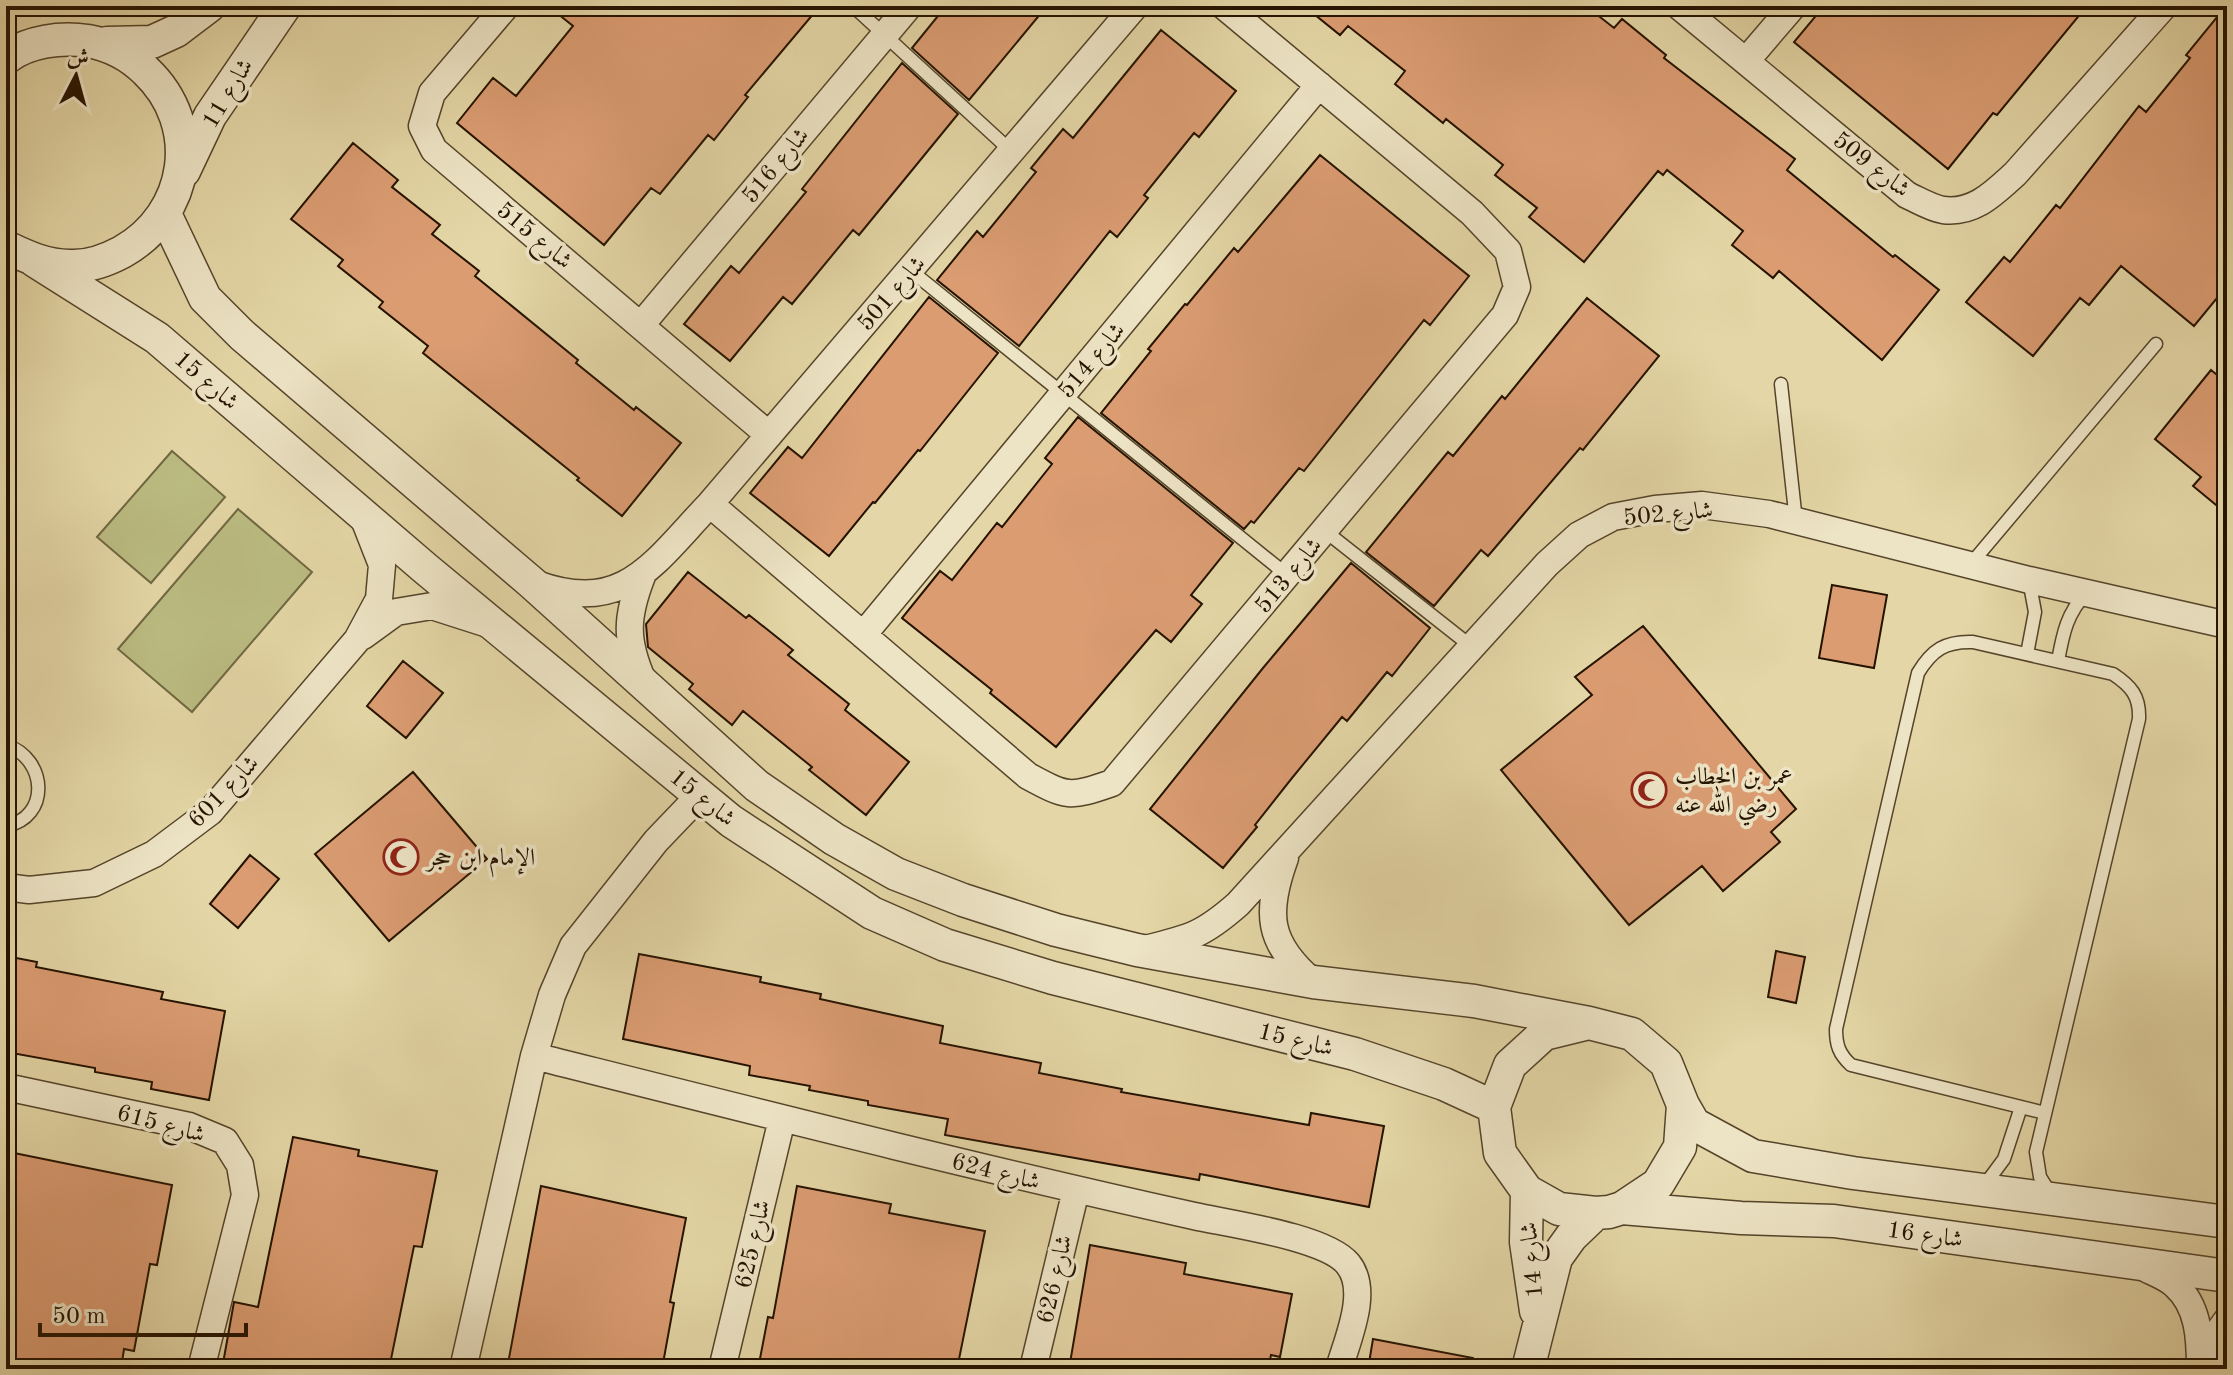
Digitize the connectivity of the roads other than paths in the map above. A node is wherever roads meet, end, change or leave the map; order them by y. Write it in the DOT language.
graph roads {
  1 [pos="209,6"];
  2 [pos="285,6"];
  3 [pos="506,6"];
  4 [pos="853,6"];
  5 [pos="909,6"];
  6 [pos="1135,6"];
  7 [pos="1224,6"];
  8 [pos="1679,6"];
  9 [pos="1793,6"];
  10 [pos="2164,6"];
  11 [pos="884,35"];
  12 [pos="6,37"];
  13 [pos="43,41"];
  14 [pos="101,43"];
  15 [pos="6,58"];
  16 [pos="1746,61"];
  17 [pos="1319,85"];
  18 [pos="1011,151"];
  19 [pos="172,200"];
  20 [pos="6,247"];
  21 [pos="35,261"];
  22 [pos="910,270"];
  23 [pos="641,325"];
  24 [pos="2156,344"];
  25 [pos="1781,384"];
  26 [pos="1063,394"];
  27 [pos="769,435"];
  28 [pos="710,504"];
  29 [pos="362,514"];
  30 [pos="1796,521"];
  31 [pos="1325,531"];
  32 [pos="1970,565"];
  33 [pos="1287,575"];
  34 [pos="642,576"];
  35 [pos="2029,580"];
  36 [pos="532,583"];
  37 [pos="2088,592"];
  38 [pos="2227,625"];
  39 [pos="494,626"];
  40 [pos="863,635"];
  41 [pos="357,640"];
  42 [pos="1472,647"];
  43 [pos="2027,654"];
  44 [pos="2058,661"];
  45 [pos="643,681"];
  46 [pos="6,745"];
  47 [pos="700,795"];
  48 [pos="6,826"];
  49 [pos="1287,851"];
  50 [pos="6,887"];
  51 [pos="1137,950"];
  52 [pos="1313,982"];
  53 [pos="1589,1023"];
  54 [pos="534,1056"];
  55 [pos="6,1087"];
  56 [pos="1683,1105"];
  57 [pos="1494,1107"];
  58 [pos="2021,1107"];
  59 [pos="2045,1113"];
  60 [pos="782,1119"];
  61 [pos="1980,1189"];
  62 [pos="1076,1190"];
  63 [pos="1527,1191"];
  64 [pos="2053,1199"];
  65 [pos="1609,1211"];
  66 [pos="2227,1222"];
  67 [pos="2137,1263"];
  68 [pos="2227,1276"];
  69 [pos="2227,1320"];
  70 [pos="1538,1329"];
  71 [pos="201,1369"];
  72 [pos="463,1369"];
  73 [pos="722,1369"];
  74 [pos="1033,1369"];
  75 [pos="1339,1369"];
  76 [pos="1528,1369"];
  77 [pos="2201,1369"];
  1 -- 14 [label="street"];
  2 -- 19 [label="street, شارع 11"];
  3 -- 23 [label="street, شارع 515"];
  4 -- 11 [label="lane"];
  5 -- 11 [label="street, شارع 516"];
  6 -- 18 [label="street, شارع 501"];
  7 -- 17 [label="street, شارع 513"];
  8 -- 16 [label="street, شارع 509"];
  9 -- 16 [label="street"];
  10 -- 16 [label="street, شارع 509"];
  11 -- 18 [label="lane"];
  11 -- 23 [label="street, شارع 516"];
  12 -- 13 [label="street"];
  13 -- 14 [label="street"];
  13 -- 15 [label="street"];
  14 -- 19 [label="street"];
  17 -- 26 [label="street, شارع 514"];
  17 -- 31 [label="street, شارع 513"];
  18 -- 22 [label="street, شارع 501"];
  19 -- 21 [label="street, شارع 11"];
  19 -- 36 [label="street, شارع 15"];
  20 -- 21 [label="street"];
  21 -- 29 [label="street, شارع 15"];
  22 -- 26 [label="lane"];
  22 -- 27 [label="street, شارع 501"];
  23 -- 27 [label="street, شارع 515"];
  24 -- 32 [label="lane"];
  25 -- 30 [label="lane"];
  26 -- 33 [label="lane"];
  26 -- 40 [label="street, شارع 514"];
  27 -- 28 [label="street, شارع 501"];
  28 -- 34 [label="street, شارع 501"];
  28 -- 40 [label="street, شارع 513"];
  29 -- 39 [label="street, شارع 15"];
  29 -- 41 [label="street, شارع 601"];
  30 -- 32 [label="street, شارع 502"];
  30 -- 42 [label="street, شارع 502"];
  31 -- 33 [label="street, شارع 513"];
  31 -- 42 [label="lane"];
  32 -- 35 [label="street, شارع 502"];
  33 -- 40 [label="street, شارع 513"];
  34 -- 36 [label="street, شارع 501"];
  34 -- 45 [label="street, شارع 501"];
  35 -- 37 [label="street, شارع 502"];
  35 -- 43 [label="lane"];
  36 -- 45 [label="street, شارع 15"];
  37 -- 38 [label="street, شارع 502"];
  37 -- 44 [label="lane"];
  39 -- 41 [label="street, شارع 601"];
  39 -- 47 [label="street, شارع 15"];
  41 -- 50 [label="street, شارع 601"];
  42 -- 49 [label="street, شارع 502"];
  43 -- 44 [label="lane"];
  43 -- 58 [label="lane"];
  44 -- 59 [label="lane"];
  45 -- 51 [label="street, شارع 15"];
  46 -- 48 [label="lane"];
  47 -- 54 [label="street"];
  47 -- 57 [label="street, شارع 15"];
  49 -- 51 [label="street, شارع 502"];
  49 -- 52 [label="street, شارع 502"];
  51 -- 52 [label="street, شارع 15"];
  52 -- 53 [label="street, شارع 15"];
  53 -- 56 [label="street"];
  53 -- 57 [label="street"];
  54 -- 60 [label="street, شارع 624"];
  54 -- 72 [label="street"];
  55 -- 71 [label="street, شارع 615"];
  56 -- 61 [label="street"];
  56 -- 65 [label="street"];
  57 -- 63 [label="street"];
  58 -- 59 [label="lane"];
  58 -- 61 [label="lane"];
  59 -- 64 [label="lane"];
  60 -- 62 [label="street, شارع 624"];
  60 -- 73 [label="street, شارع 625"];
  61 -- 64 [label="street"];
  62 -- 74 [label="street, شارع 626"];
  62 -- 75 [label="street, شارع 624"];
  63 -- 65 [label="street"];
  63 -- 70 [label="street, شارع 14"];
  64 -- 66 [label="street"];
  65 -- 67 [label="street, شارع 16"];
  65 -- 70 [label="street, شارع 14"];
  67 -- 68 [label="street, شارع 16"];
  67 -- 77 [label="street"];
  69 -- 77 [label="street"];
  70 -- 76 [label="street, شارع 14"];
}
